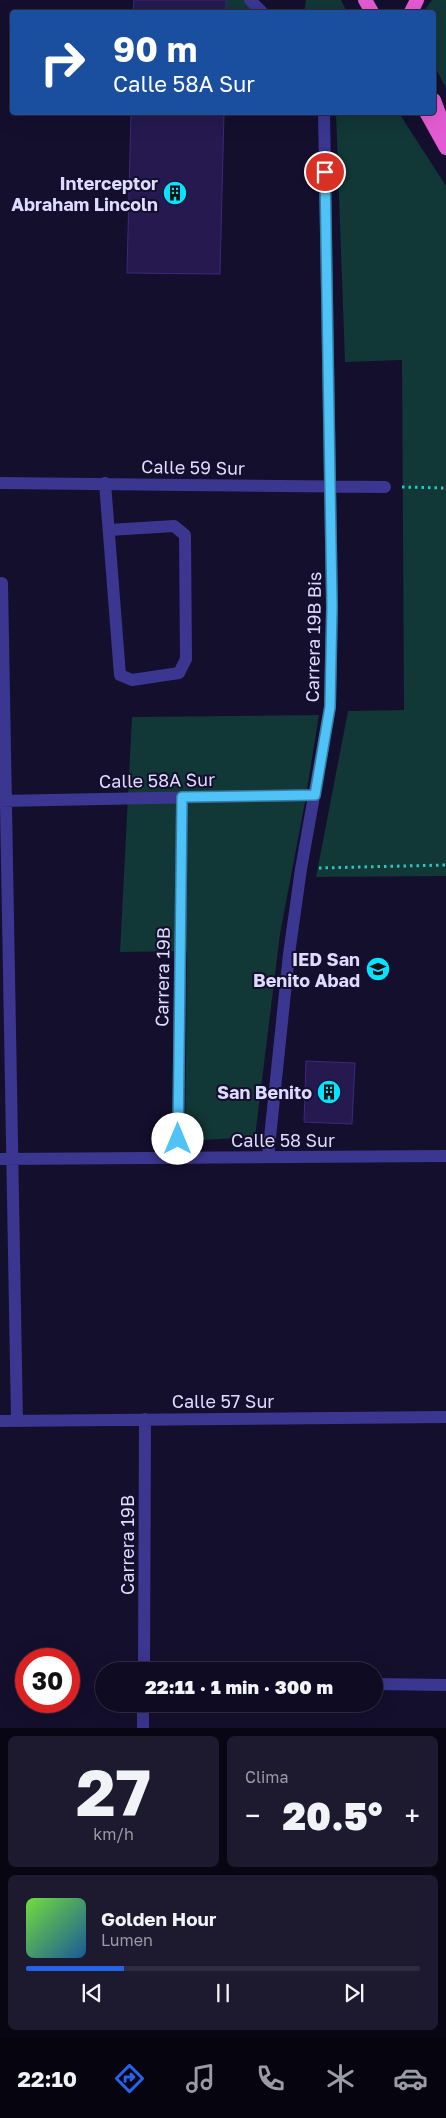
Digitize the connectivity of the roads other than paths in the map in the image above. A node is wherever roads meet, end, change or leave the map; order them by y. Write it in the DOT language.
graph roads {
  1 [pos="250,0"];
  2 [pos="260,10"];
  3 [pos="436,105"];
  4 [pos="324,115"];
  5 [pos="428,115"];
  6 [pos="446,132"];
  7 [pos="446,148"];
  8 [pos="0,483"];
  9 [pos="105,483"];
  10 [pos="330,487"];
  11 [pos="385,487"];
  12 [pos="109,530"];
  13 [pos="2,583"];
  14 [pos="315,795"];
  15 [pos="182,797"];
  16 [pos="3,801"];
  17 [pos="446,1156"];
  18 [pos="268,1157"];
  19 [pos="178,1158"];
  20 [pos="6,1159"];
  21 [pos="446,1417"];
  22 [pos="145,1420"];
  23 [pos="0,1421"];
  24 [pos="16,1421"];
  25 [pos="144,1662"];
  26 [pos="383,1684"];
  27 [pos="446,1685"];
  28 [pos="143,1712"];
  29 [pos="143,1728"];
  1 -- 2 [label="street"];
  3 -- 6 [label="highway"];
  4 -- 10 [label="street, Carrera 19B Bis"];
  5 -- 7 [label="highway"];
  8 -- 9 [label="street, Calle 59 Sur"];
  9 -- 10 [label="street, Calle 59 Sur"];
  9 -- 12 [label="street"];
  10 -- 11 [label="street, Calle 59 Sur"];
  10 -- 14 [label="street, Carrera 19B Bis"];
  12 -- 12 [label="street"];
  13 -- 16 [label="street"];
  14 -- 15 [label="street, Calle 58A Sur"];
  14 -- 18 [label="street, Carrera 19B Bis"];
  15 -- 16 [label="street, Calle 58A Sur"];
  15 -- 19 [label="street, Carrera 19B"];
  16 -- 20 [label="street"];
  17 -- 18 [label="street, Calle 58 Sur"];
  18 -- 19 [label="street, Calle 58 Sur"];
  19 -- 20 [label="street, Calle 58 Sur"];
  20 -- 24 [label="street"];
  21 -- 22 [label="street, Calle 57 Sur"];
  22 -- 24 [label="street, Calle 57 Sur"];
  22 -- 25 [label="street, Carrera 19B"];
  23 -- 24 [label="street, Calle 57 Sur"];
  26 -- 27 [label="street"];
  28 -- 29 [label="street"];
}
